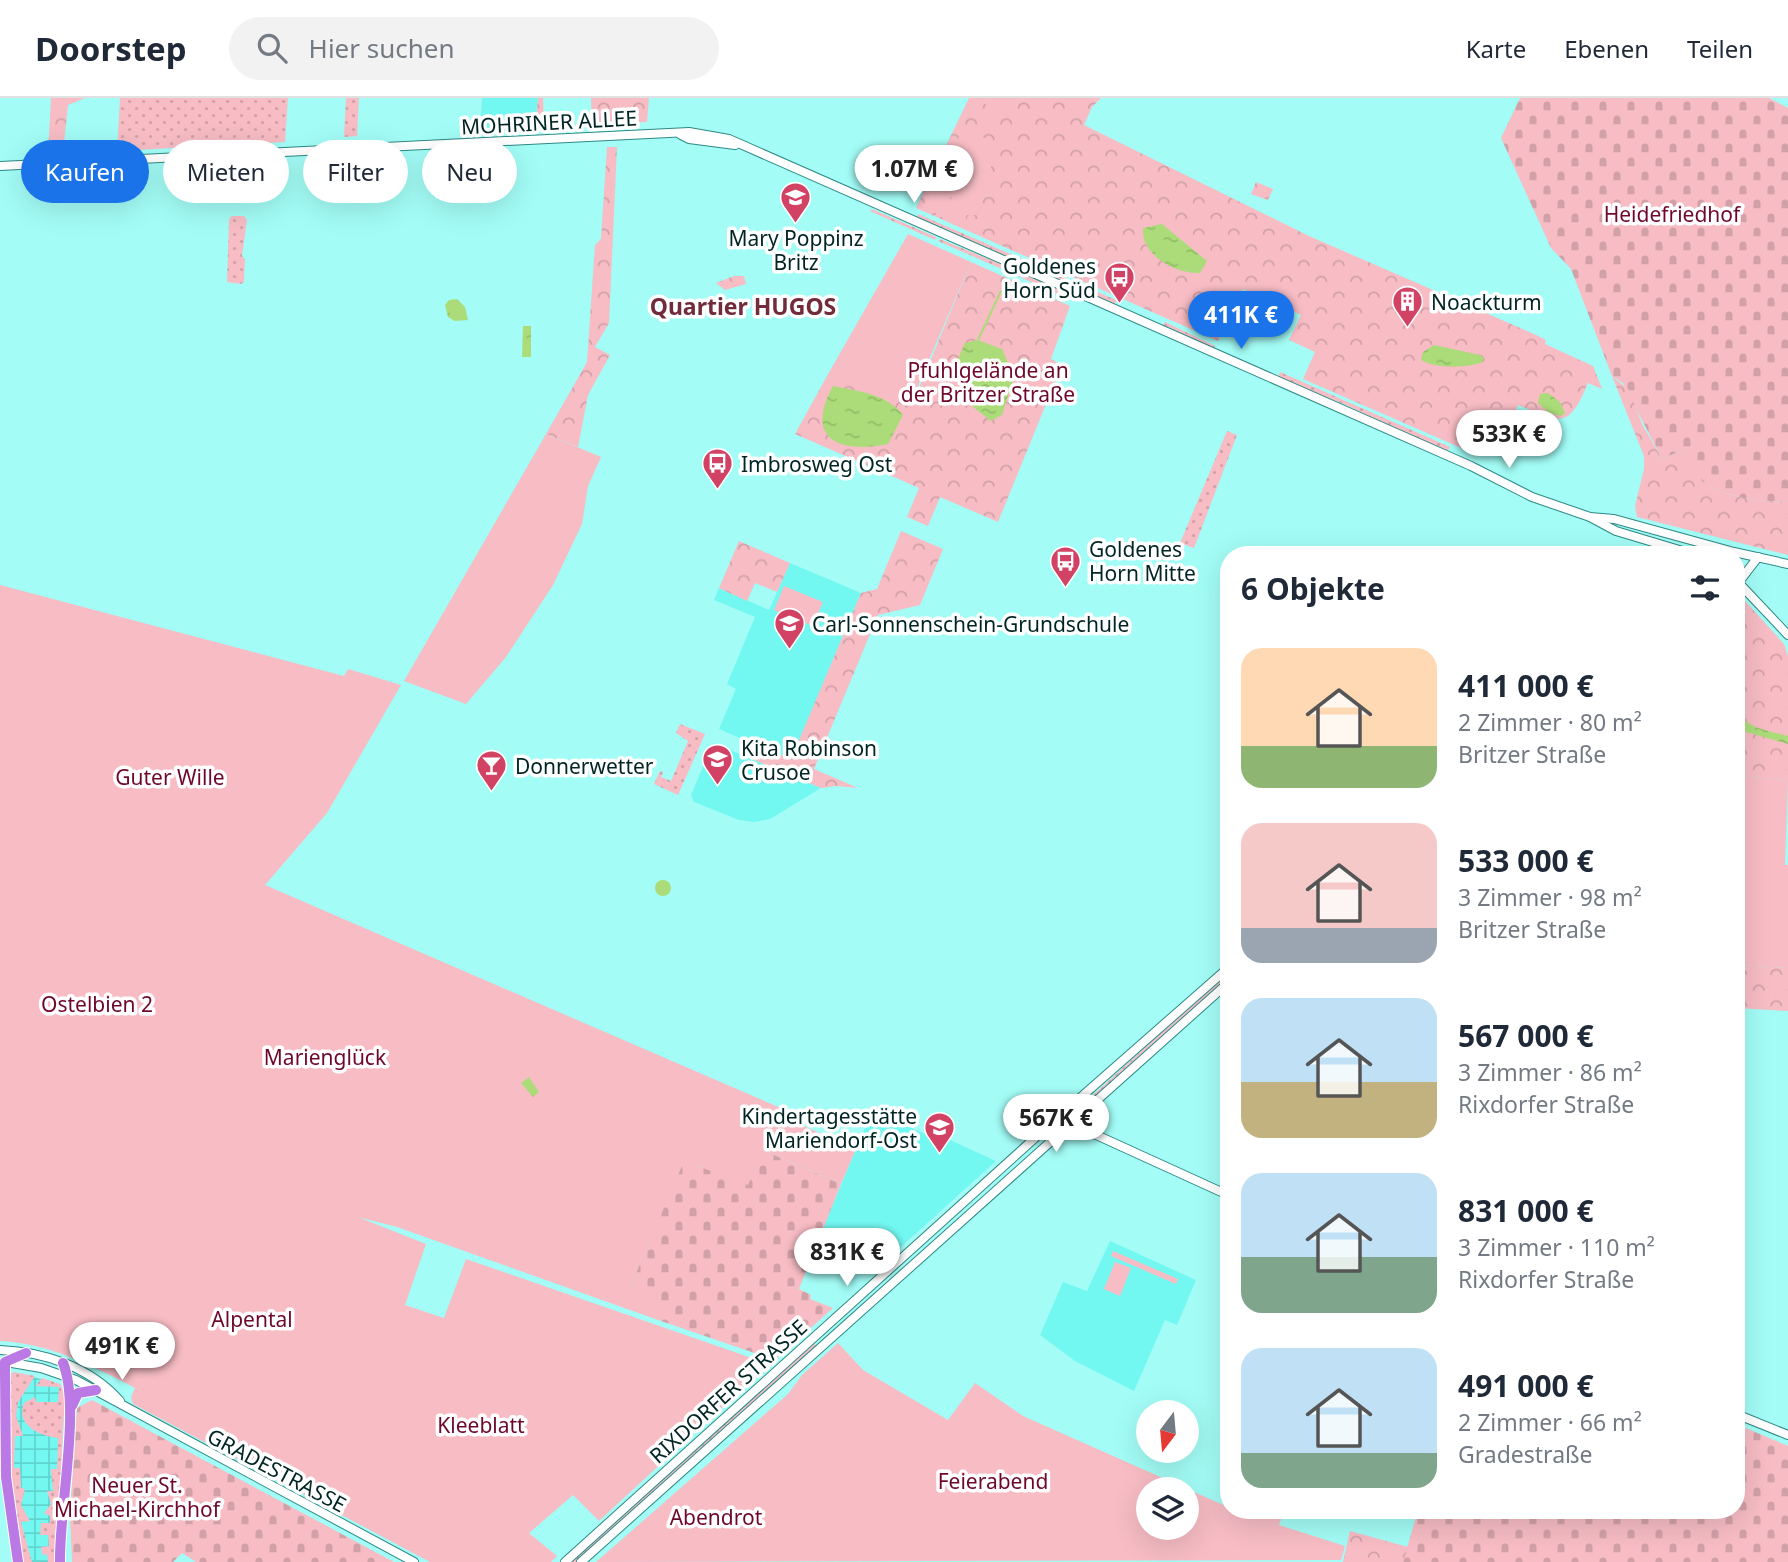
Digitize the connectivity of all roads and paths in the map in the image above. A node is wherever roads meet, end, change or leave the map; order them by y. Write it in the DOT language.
graph roads {
  1 [pos="0,166"];
  2 [pos="1590,517"];
  3 [pos="1686,537"];
  4 [pos="1669,546"];
  5 [pos="1692,546"];
  6 [pos="1715,546"];
  7 [pos="1745,554"];
  8 [pos="1758,557"];
  9 [pos="1788,564"];
  10 [pos="1745,572"];
  11 [pos="1745,589"];
  12 [pos="1788,635"];
  13 [pos="1220,975"];
  14 [pos="1220,990"];
  15 [pos="1086,1093"];
  16 [pos="1094,1102"];
  17 [pos="1073,1120"];
  18 [pos="1220,1191"];
  19 [pos="819,1333"];
  20 [pos="827,1341"];
  21 [pos="0,1350"];
  22 [pos="26,1353"];
  23 [pos="3,1362"];
  24 [pos="63,1363"];
  25 [pos="69,1377"];
  26 [pos="96,1390"];
  27 [pos="124,1406"];
  28 [pos="69,1412"];
  29 [pos="1745,1417"];
  30 [pos="1788,1435"];
  31 [pos="18,1562"];
  32 [pos="60,1562"];
  33 [pos="414,1562"];
  34 [pos="565,1562"];
  35 [pos="581,1562"];
  1 -- 2 [label="street, MOHRINER ALLEE"];
  2 -- 3 [label="street"];
  2 -- 4 [label="street"];
  3 -- 5 [label="street"];
  3 -- 6 [label="street"];
  7 -- 8 [label="street"];
  8 -- 9 [label="street"];
  8 -- 10 [label="street"];
  11 -- 12 [label="street"];
  13 -- 15 [label="street, RIXDORFER STRASSE"];
  14 -- 16 [label="street, RIXDORFER STRASSE"];
  15 -- 16 [label="street"];
  15 -- 19 [label="street, RIXDORFER STRASSE"];
  16 -- 17 [label="street, RIXDORFER STRASSE"];
  17 -- 18 [label="street"];
  17 -- 20 [label="street, RIXDORFER STRASSE"];
  19 -- 20 [label="street"];
  19 -- 34 [label="street, RIXDORFER STRASSE"];
  20 -- 35 [label="street, RIXDORFER STRASSE"];
  21 -- 22 [label="street, GRADESTRASSE"];
  22 -- 23 [label="highway"];
  22 -- 24 [label="street, GRADESTRASSE"];
  23 -- 25 [label="street, GRADESTRASSE"];
  23 -- 31 [label="highway"];
  24 -- 25 [label="highway"];
  24 -- 27 [label="street, GRADESTRASSE"];
  25 -- 26 [label="street, GRADESTRASSE"];
  25 -- 28 [label="highway"];
  26 -- 27 [label="street, GRADESTRASSE"];
  26 -- 28 [label="highway"];
  27 -- 33 [label="street, GRADESTRASSE"];
  28 -- 32 [label="highway"];
  29 -- 30 [label="street"];
}
